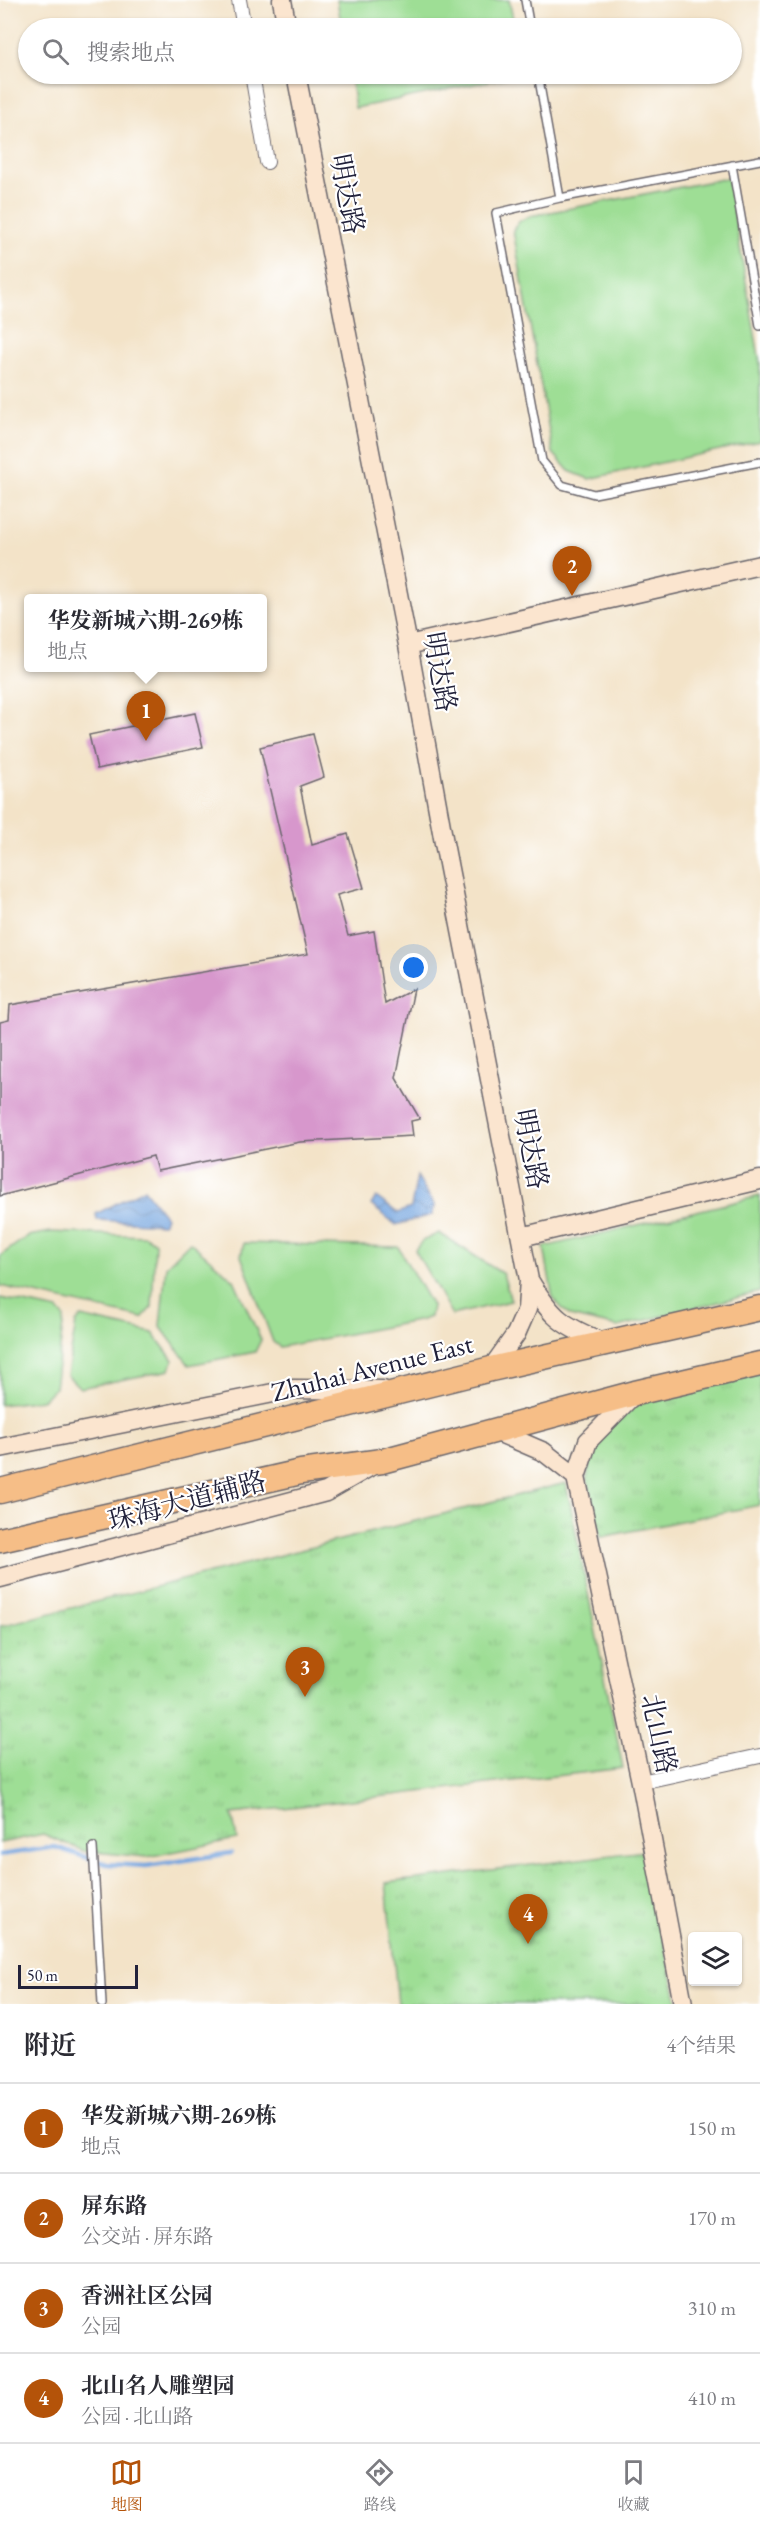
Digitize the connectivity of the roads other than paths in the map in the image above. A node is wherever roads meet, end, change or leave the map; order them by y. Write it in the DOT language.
graph roads {
  1 [pos="239,0"];
  2 [pos="282,0"];
  3 [pos="525,0"];
  4 [pos="242,18"];
  5 [pos="285,18"];
  6 [pos="528,18"];
  7 [pos="254,84"];
  8 [pos="298,84"];
  9 [pos="540,84"];
  10 [pos="760,160"];
  11 [pos="267,162"];
  12 [pos="732,165"];
  13 [pos="560,198"];
  14 [pos="760,326"];
  15 [pos="760,462"];
  16 [pos="760,565"];
  17 [pos="408,645"];
  18 [pos="760,1180"];
  19 [pos="521,1237"];
  20 [pos="529,1280"];
  21 [pos="760,1308"];
  22 [pos="604,1342"];
  23 [pos="760,1364"];
  24 [pos="491,1369"];
  25 [pos="405,1390"];
  26 [pos="635,1393"];
  27 [pos="493,1430"];
  28 [pos="0,1448"];
  29 [pos="382,1461"];
  30 [pos="576,1477"];
  31 [pos="0,1491"];
  32 [pos="0,1540"];
  33 [pos="0,1578"];
  34 [pos="760,1756"];
  35 [pos="641,1782"];
  36 [pos="93,1850"];
  37 [pos="102,2004"];
  38 [pos="683,2004"];
  1 -- 4 [label="street"];
  2 -- 5 [label="street"];
  3 -- 6 [label="lane"];
  7 -- 11 [label="street"];
  8 -- 17 [label="street, 明达路"];
  9 -- 13 [label="lane"];
  10 -- 12 [label="lane"];
  12 -- 13 [label="lane"];
  12 -- 14 [label="lane"];
  13 -- 15 [label="lane"];
  16 -- 17 [label="street"];
  17 -- 19 [label="street, 明达路"];
  18 -- 19 [label="street"];
  19 -- 20 [label="street, 明达路"];
  20 -- 22 [label="street, 明达路"];
  20 -- 24 [label="street, 明达路"];
  21 -- 22 [label="highway, Zhuhai Avenue East"];
  22 -- 24 [label="highway, Zhuhai Avenue East"];
  23 -- 26 [label="highway"];
  24 -- 25 [label="highway, Zhuhai Avenue East"];
  25 -- 28 [label="street"];
  25 -- 31 [label="highway, Zhuhai Avenue East"];
  26 -- 27 [label="highway"];
  26 -- 30 [label="street"];
  27 -- 29 [label="highway"];
  27 -- 30 [label="street"];
  29 -- 32 [label="highway"];
  29 -- 33 [label="street, 珠海大道辅路"];
  30 -- 35 [label="street, 北山路"];
  34 -- 35 [label="street"];
  35 -- 38 [label="street, 北山路"];
  36 -- 37 [label="lane"];
}
